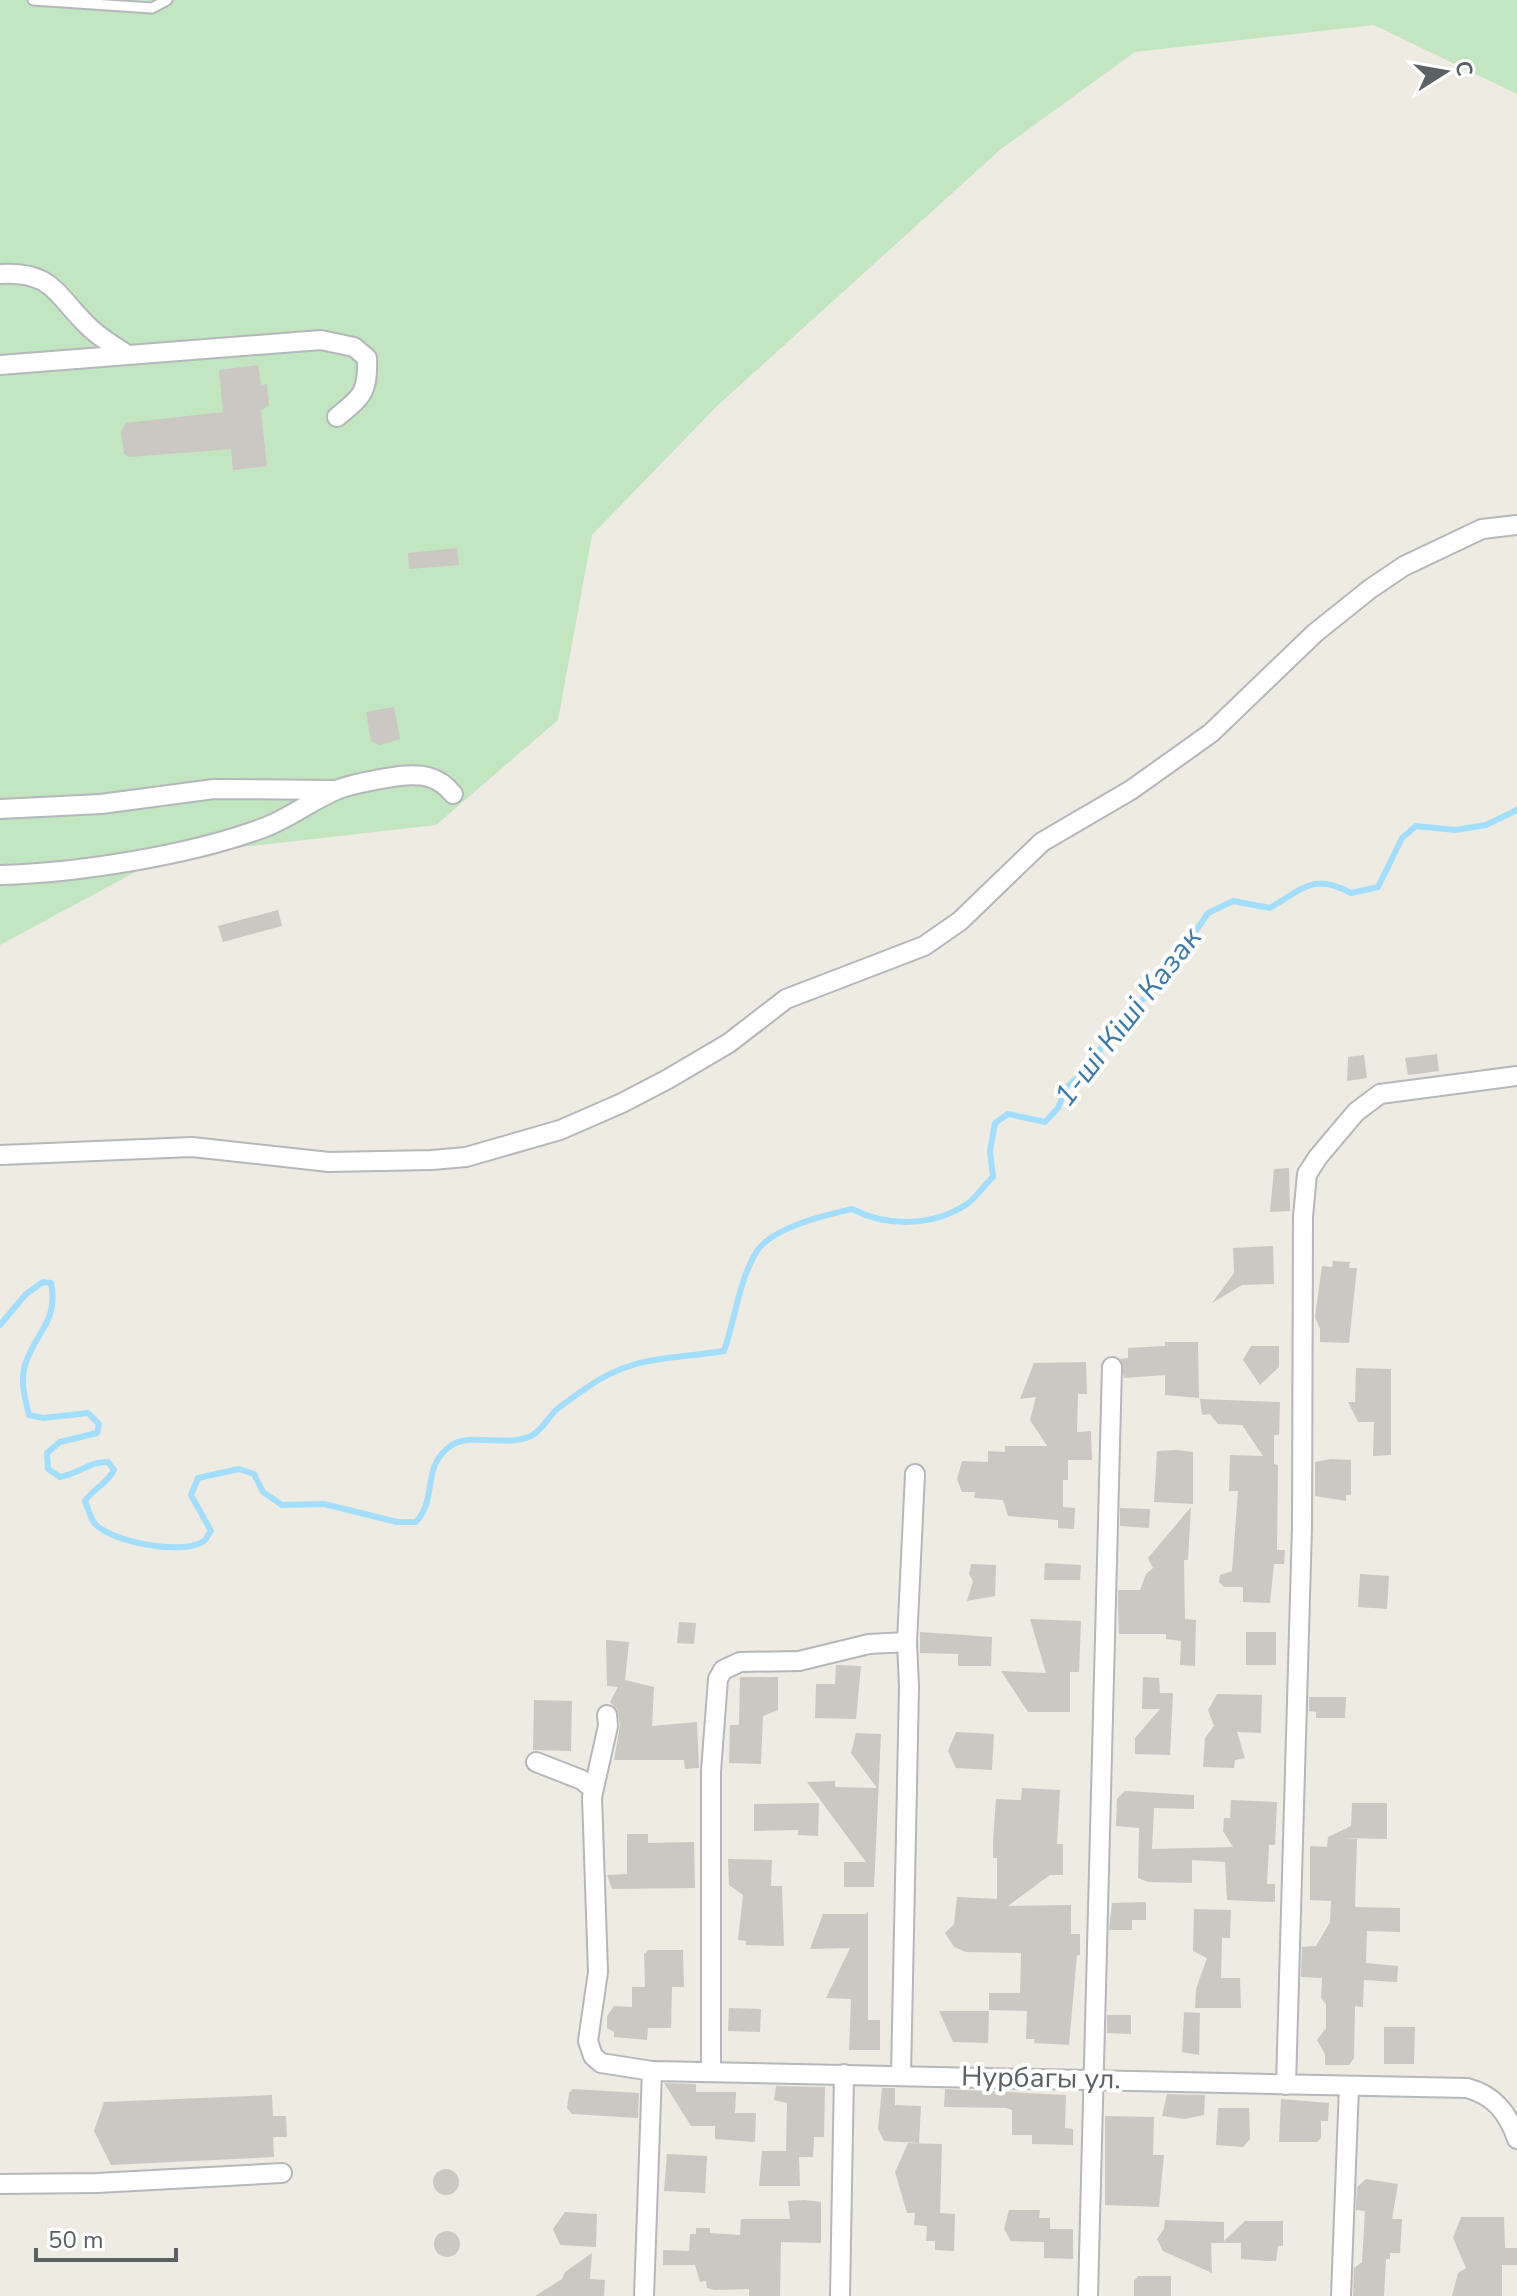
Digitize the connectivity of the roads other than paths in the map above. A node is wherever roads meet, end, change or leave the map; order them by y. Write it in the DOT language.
graph roads {
  1 [pos="33,0"];
  2 [pos="167,0"];
  3 [pos="0,274"];
  4 [pos="126,354"];
  5 [pos="0,365"];
  6 [pos="337,417"];
  7 [pos="1517,525"];
  8 [pos="338,790"];
  9 [pos="453,794"];
  10 [pos="0,809"];
  11 [pos="0,875"];
  12 [pos="1517,1076"];
  13 [pos="0,1155"];
  14 [pos="1112,1367"];
  15 [pos="915,1474"];
  16 [pos="907,1642"];
  17 [pos="607,1715"];
  18 [pos="536,1762"];
  19 [pos="593,1789"];
  20 [pos="652,2071"];
  21 [pos="711,2072"];
  22 [pos="844,2074"];
  23 [pos="901,2076"];
  24 [pos="1094,2080"];
  25 [pos="1286,2085"];
  26 [pos="1349,2086"];
  27 [pos="1517,2139"];
  28 [pos="282,2173"];
  29 [pos="0,2184"];
  30 [pos="644,2296"];
  31 [pos="840,2296"];
  32 [pos="1088,2296"];
  33 [pos="1341,2296"];
  1 -- 2 [label="lane"];
  3 -- 4 [label="street"];
  4 -- 5 [label="street"];
  4 -- 6 [label="street"];
  7 -- 13 [label="street"];
  8 -- 9 [label="street"];
  8 -- 10 [label="street"];
  8 -- 11 [label="street"];
  12 -- 25 [label="street"];
  14 -- 24 [label="street"];
  15 -- 16 [label="street"];
  16 -- 21 [label="street"];
  16 -- 23 [label="street"];
  17 -- 19 [label="street"];
  18 -- 19 [label="street"];
  19 -- 20 [label="street, Нурбагы ул."];
  20 -- 21 [label="street, Нурбагы ул."];
  20 -- 30 [label="street"];
  21 -- 22 [label="street, Нурбагы ул."];
  22 -- 23 [label="street, Нурбагы ул."];
  22 -- 31 [label="street"];
  23 -- 24 [label="street, Нурбагы ул."];
  24 -- 25 [label="street, Нурбагы ул."];
  24 -- 32 [label="street"];
  25 -- 26 [label="street, Нурбагы ул."];
  26 -- 27 [label="street, Нурбагы ул."];
  26 -- 33 [label="street"];
  28 -- 29 [label="street"];
}
